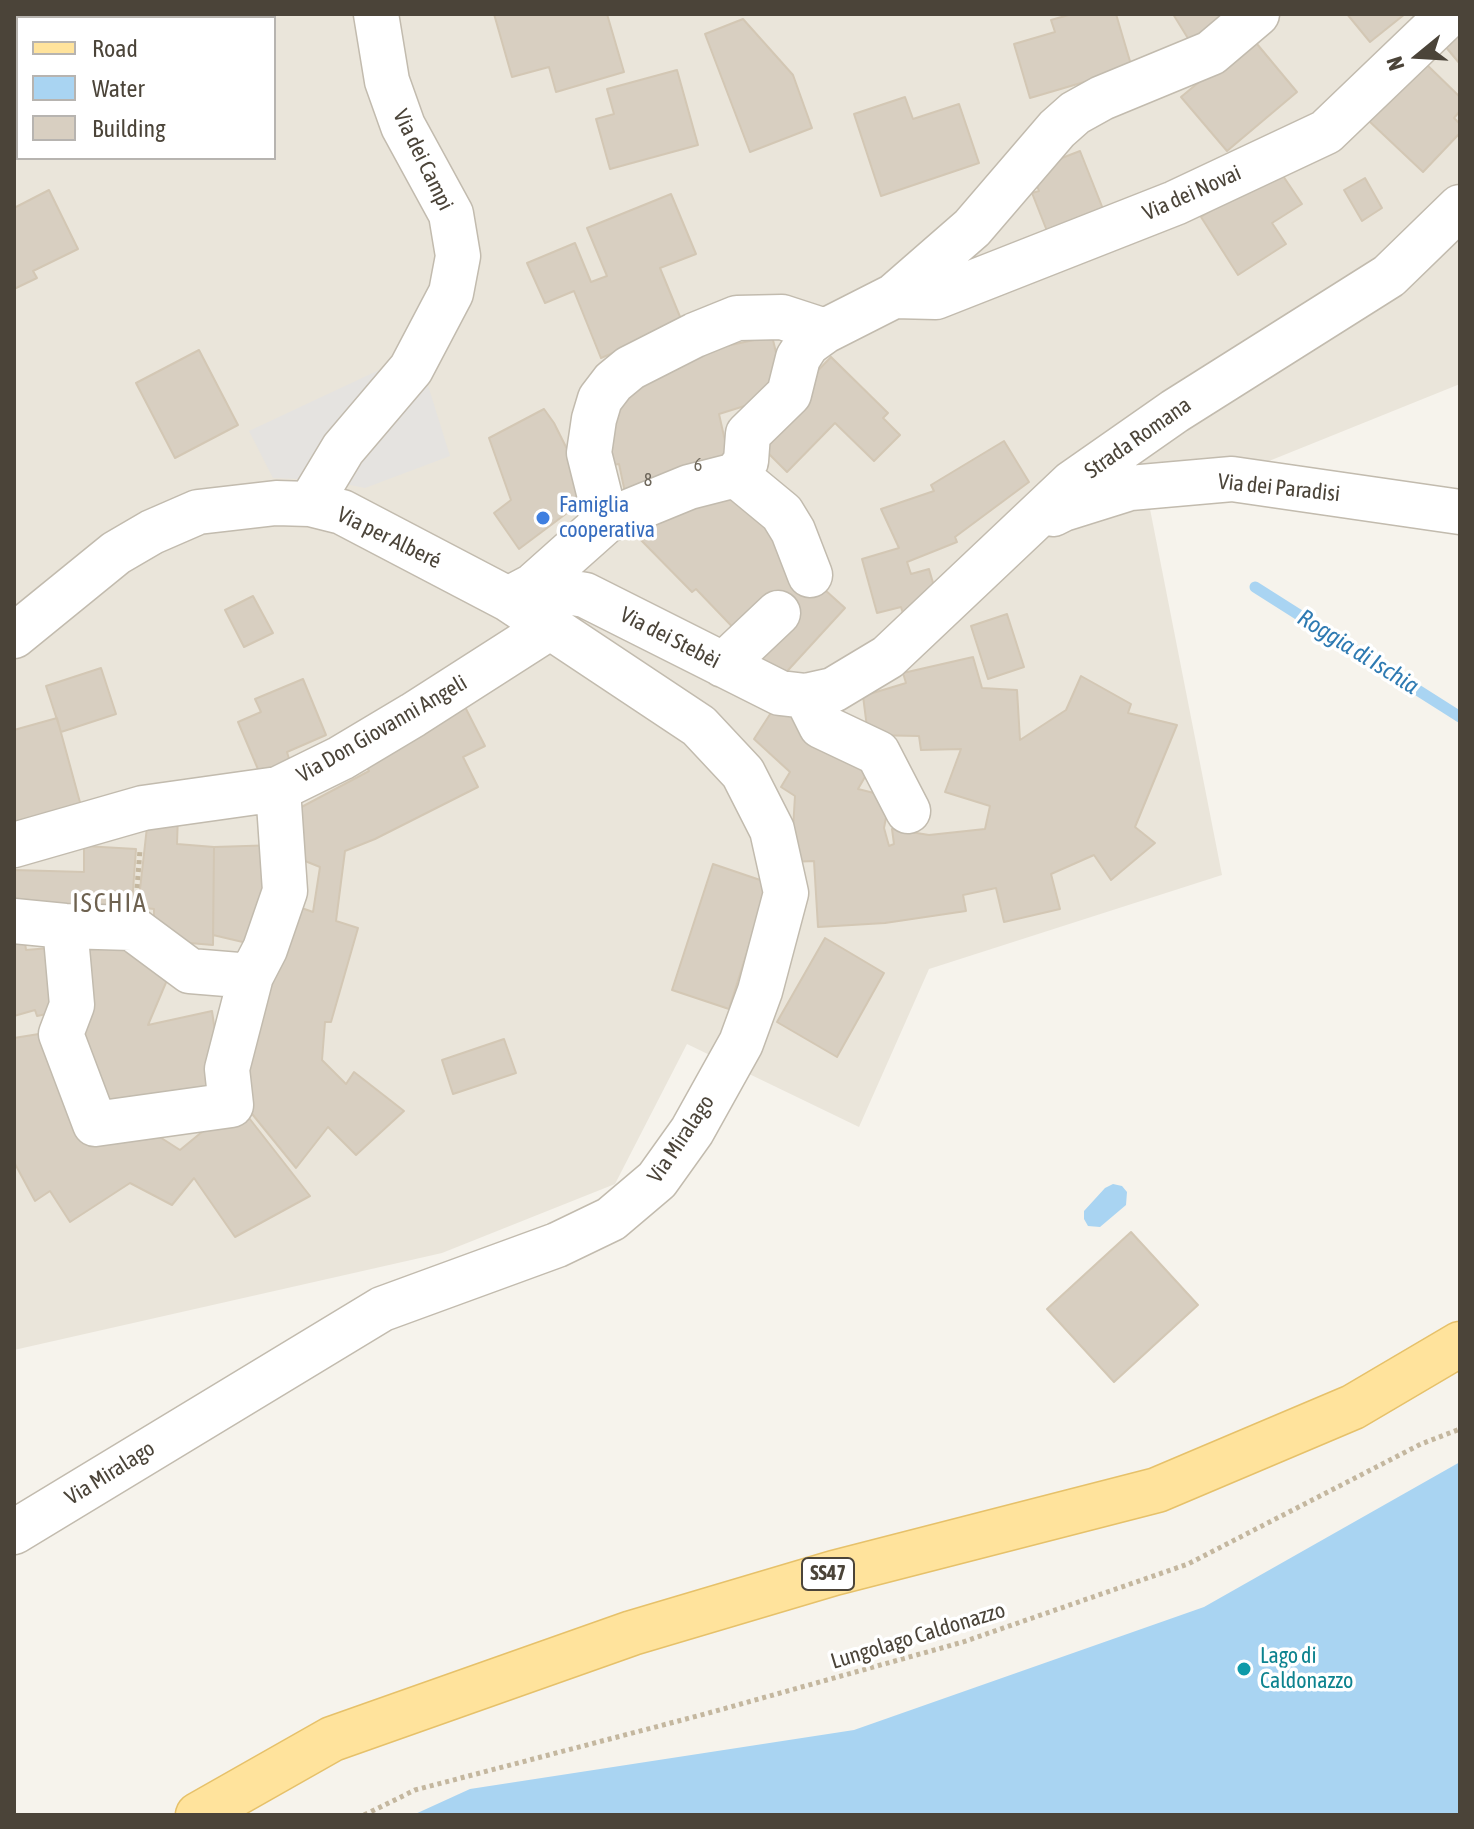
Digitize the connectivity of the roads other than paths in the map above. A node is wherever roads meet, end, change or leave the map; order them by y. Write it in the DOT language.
graph roads {
  1 [pos="376,14"];
  2 [pos="1257,14"];
  3 [pos="1449,14"];
  4 [pos="1460,207"];
  5 [pos="894,296"];
  6 [pos="825,331"];
  7 [pos="736,475"];
  8 [pos="310,504"];
  9 [pos="1460,512"];
  10 [pos="606,521"];
  11 [pos="1013,537"];
  12 [pos="810,575"];
  13 [pos="520,592"];
  14 [pos="778,613"];
  15 [pos="552,626"];
  16 [pos="14,636"];
  17 [pos="723,665"];
  18 [pos="820,693"];
  19 [pos="278,789"];
  20 [pos="908,811"];
  21 [pos="14,845"];
  22 [pos="14,921"];
  23 [pos="65,926"];
  24 [pos="251,976"];
  25 [pos="1460,1344"];
  26 [pos="14,1532"];
  27 [pos="198,1815"];
  1 -- 8 [label="street, Via dei Campi"];
  2 -- 5 [label="street, Via dei Novai"];
  3 -- 5 [label="street, Via dei Novai"];
  4 -- 11 [label="street, Strada Romana"];
  5 -- 6 [label="street, Via dei Novai"];
  6 -- 7 [label="street, Via dei Novai"];
  6 -- 10 [label="street"];
  7 -- 10 [label="street"];
  7 -- 12 [label="street"];
  8 -- 13 [label="street, Via per Alberé"];
  8 -- 16 [label="street, Via per Alberé"];
  9 -- 11 [label="street, Via dei Paradisi"];
  10 -- 13 [label="street"];
  11 -- 18 [label="street, Strada Romana"];
  13 -- 15 [label="street, Via per Alberé"];
  13 -- 17 [label="street, Via dei Stebèi"];
  14 -- 17 [label="street"];
  15 -- 19 [label="street, Via Don Giovanni Angeli"];
  15 -- 26 [label="street, Via Miralago"];
  17 -- 18 [label="street, Via dei Stebèi"];
  18 -- 20 [label="street"];
  19 -- 21 [label="street, Via Don Giovanni Angeli"];
  19 -- 24 [label="street"];
  22 -- 23 [label="street"];
  23 -- 24 [label="street"];
  23 -- 24 [label="street"];
  25 -- 27 [label="main road, SS47"];
}
